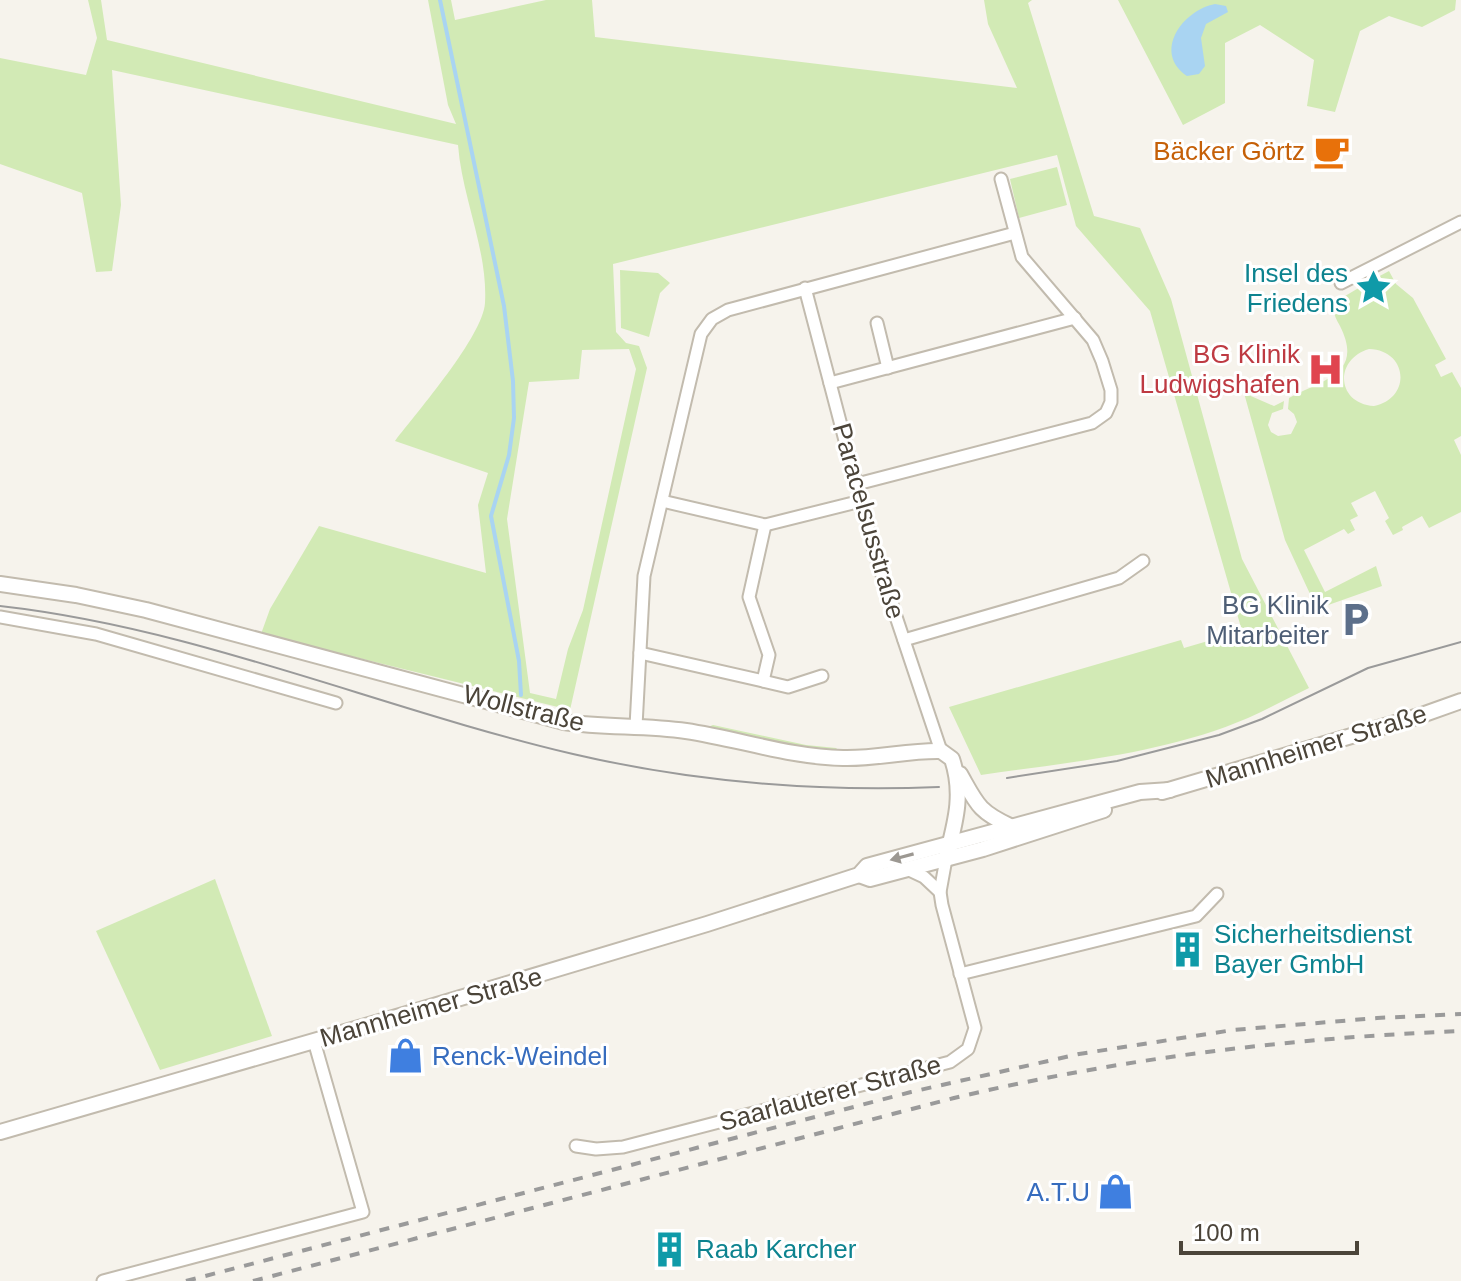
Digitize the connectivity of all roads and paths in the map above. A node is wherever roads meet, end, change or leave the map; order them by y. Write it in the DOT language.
graph roads {
  1 [pos="1001,179"];
  2 [pos="1461,222"];
  3 [pos="1015,233"];
  4 [pos="1341,283"];
  5 [pos="805,288"];
  6 [pos="1075,318"];
  7 [pos="877,323"];
  8 [pos="888,368"];
  9 [pos="830,383"];
  10 [pos="857,484"];
  11 [pos="662,501"];
  12 [pos="861,501"];
  13 [pos="765,525"];
  14 [pos="1143,561"];
  15 [pos="0,584"];
  16 [pos="0,617"];
  17 [pos="904,640"];
  18 [pos="640,653"];
  19 [pos="822,676"];
  20 [pos="763,681"];
  21 [pos="1461,701"];
  22 [pos="336,703"];
  23 [pos="636,726"];
  24 [pos="947,755"];
  25 [pos="1170,790"];
  26 [pos="1010,826"];
  27 [pos="948,851"];
  28 [pos="907,869"];
  29 [pos="859,875"];
  30 [pos="940,892"];
  31 [pos="1217,894"];
  32 [pos="960,974"];
  33 [pos="314,1041"];
  34 [pos="0,1132"];
  35 [pos="576,1146"];
  36 [pos="103,1281"];
  1 -- 3 [label="street"];
  2 -- 4 [label="street"];
  3 -- 5 [label="street"];
  3 -- 6 [label="street"];
  5 -- 9 [label="street, Paracelsusstraße"];
  5 -- 11 [label="street"];
  6 -- 8 [label="street"];
  6 -- 10 [label="street"];
  7 -- 8 [label="street"];
  8 -- 9 [label="street"];
  9 -- 10 [label="street, Paracelsusstraße"];
  10 -- 12 [label="street, Paracelsusstraße"];
  11 -- 13 [label="street"];
  11 -- 18 [label="street"];
  12 -- 13 [label="street"];
  12 -- 17 [label="street, Paracelsusstraße"];
  13 -- 20 [label="street"];
  14 -- 17 [label="street"];
  15 -- 23 [label="street, Wollstraße"];
  16 -- 22 [label="street"];
  17 -- 24 [label="street, Paracelsusstraße"];
  18 -- 20 [label="street"];
  18 -- 23 [label="street"];
  19 -- 20 [label="street"];
  21 -- 25 [label="street, Mannheimer Straße"];
  23 -- 24 [label="street, Wollstraße"];
  24 -- 26 [label="street"];
  24 -- 27 [label="street"];
  25 -- 26 [label="street, Mannheimer Straße"];
  25 -- 27 [label="street, Mannheimer Straße"];
  26 -- 27 [label="street, Mannheimer Straße"];
  27 -- 28 [label="street, Mannheimer Straße"];
  27 -- 29 [label="street, Mannheimer Straße, one-way"];
  27 -- 30 [label="street, Saarlauterer Straße"];
  28 -- 29 [label="street, Mannheimer Straße"];
  28 -- 30 [label="street"];
  29 -- 33 [label="street, Mannheimer Straße"];
  30 -- 32 [label="street, Saarlauterer Straße"];
  31 -- 32 [label="street"];
  32 -- 35 [label="street, Saarlauterer Straße"];
  33 -- 34 [label="street, Mannheimer Straße"];
  33 -- 36 [label="street"];
}
